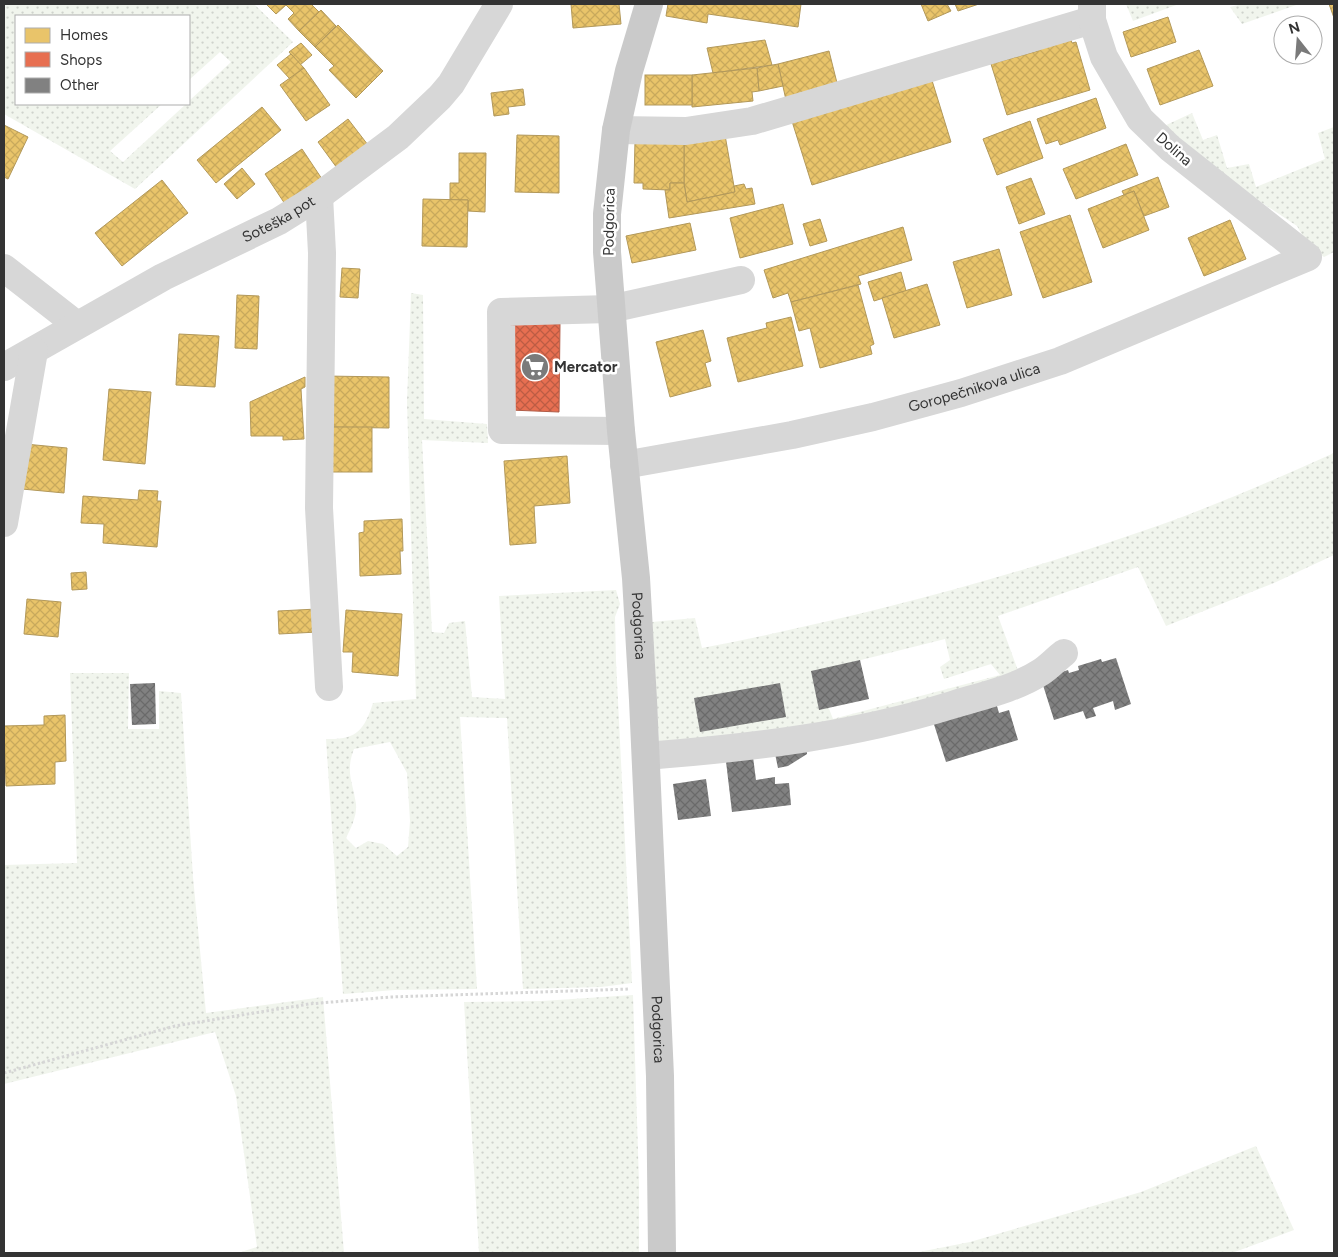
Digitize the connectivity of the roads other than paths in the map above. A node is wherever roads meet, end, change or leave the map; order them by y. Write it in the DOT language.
graph roads {
  1 [pos="499,4"];
  2 [pos="649,4"];
  3 [pos="1092,12"];
  4 [pos="616,130"];
  5 [pos="319,196"];
  6 [pos="1308,256"];
  7 [pos="4,268"];
  8 [pos="741,280"];
  9 [pos="610,310"];
  10 [pos="77,325"];
  11 [pos="34,351"];
  12 [pos="4,367"];
  13 [pos="621,431"];
  14 [pos="624,465"];
  15 [pos="4,523"];
  16 [pos="1064,653"];
  17 [pos="329,686"];
  18 [pos="646,756"];
  19 [pos="662,1253"];
  1 -- 5 [label="street, Soteška pot"];
  2 -- 4 [label="main road, Podgorica"];
  3 -- 4 [label="street"];
  3 -- 6 [label="street, Dolina"];
  4 -- 9 [label="main road, Podgorica"];
  5 -- 10 [label="street, Soteška pot"];
  5 -- 17 [label="street"];
  6 -- 14 [label="street, Goropečnikova ulica"];
  7 -- 10 [label="street"];
  8 -- 9 [label="street"];
  9 -- 13 [label="main road, Podgorica"];
  9 -- 13 [label="street"];
  10 -- 11 [label="street, Soteška pot"];
  11 -- 12 [label="street, Soteška pot"];
  11 -- 15 [label="street"];
  13 -- 14 [label="main road, Podgorica"];
  14 -- 18 [label="main road, Podgorica"];
  16 -- 18 [label="street"];
  18 -- 19 [label="main road, Podgorica"];
}
